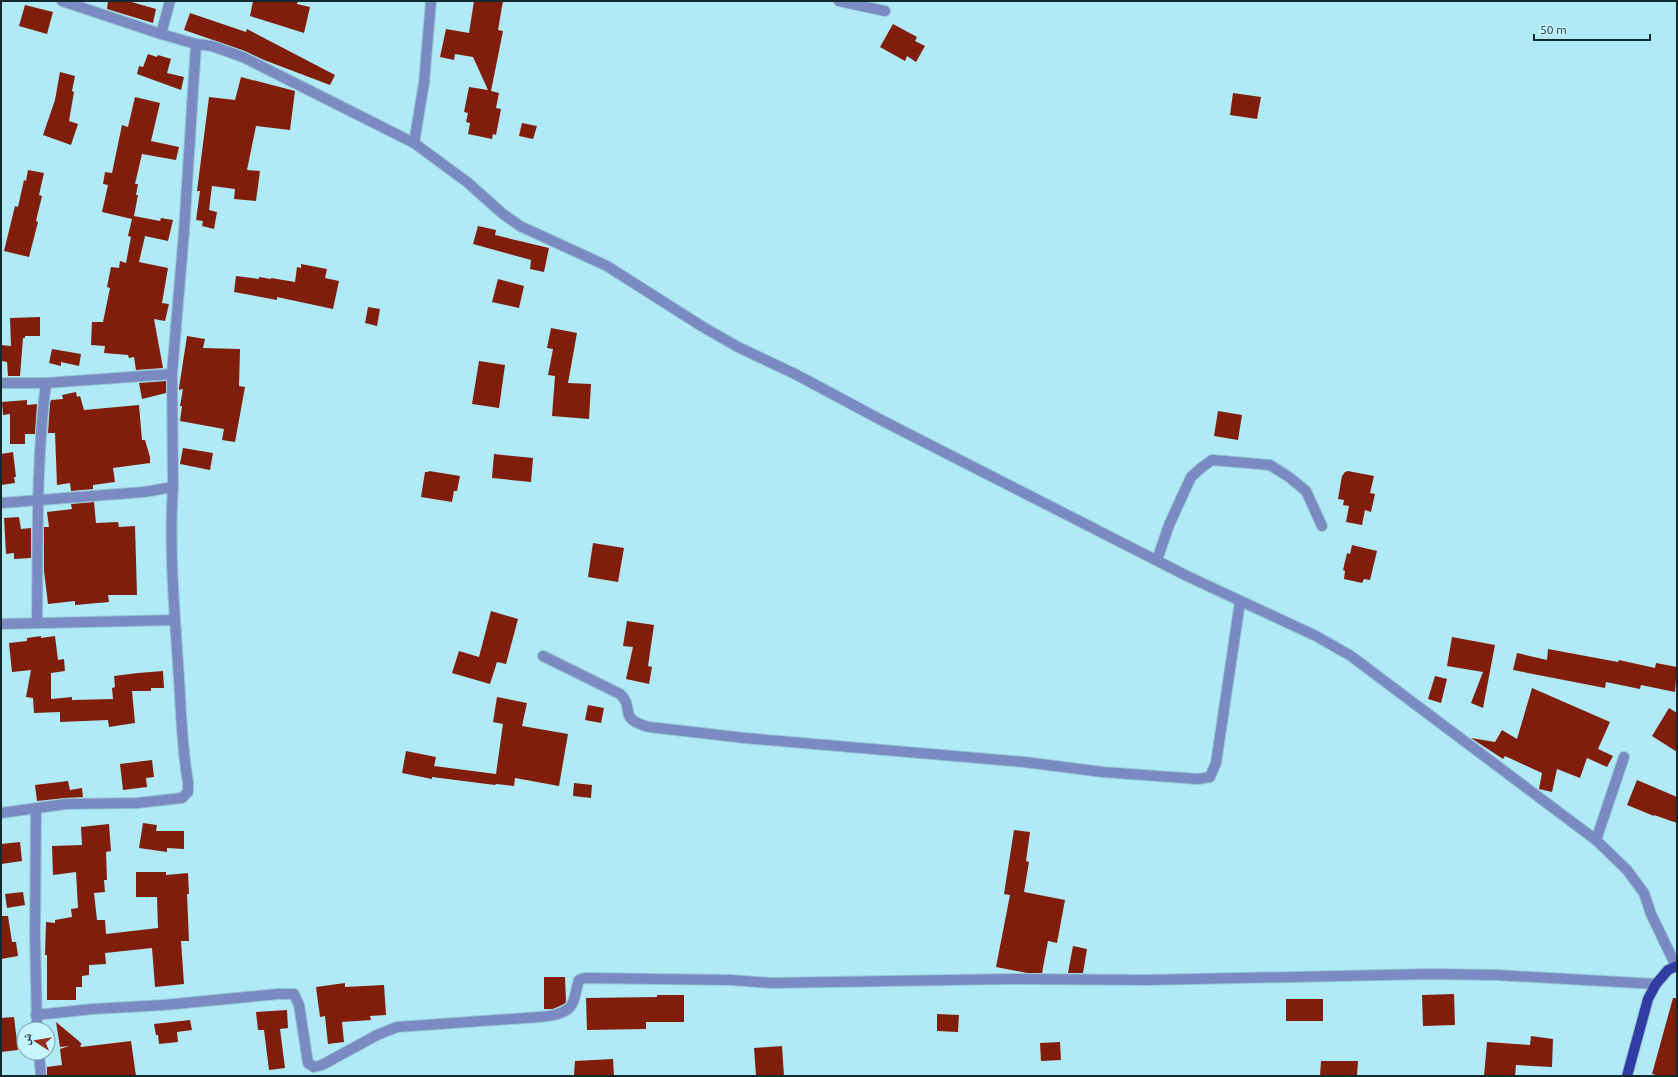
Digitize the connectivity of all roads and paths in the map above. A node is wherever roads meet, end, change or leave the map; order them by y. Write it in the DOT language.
graph roads {
  1 [pos="62,1"];
  2 [pos="170,1"];
  3 [pos="431,1"];
  4 [pos="839,1"];
  5 [pos="885,11"];
  6 [pos="161,34"];
  7 [pos="196,44"];
  8 [pos="414,143"];
  9 [pos="172,374"];
  10 [pos="1,383"];
  11 [pos="46,383"];
  12 [pos="173,487"];
  13 [pos="37,502"];
  14 [pos="1,503"];
  15 [pos="1322,526"];
  16 [pos="1157,560"];
  17 [pos="1240,602"];
  18 [pos="175,620"];
  19 [pos="38,622"];
  20 [pos="1,624"];
  21 [pos="543,656"];
  22 [pos="1624,758"];
  23 [pos="36,809"];
  24 [pos="1,812"];
  25 [pos="1596,840"];
  26 [pos="1676,966"];
  27 [pos="1656,984"];
  28 [pos="36,1015"];
  29 [pos="36,1021"];
  30 [pos="40,1061"];
  31 [pos="41,1076"];
  32 [pos="1627,1076"];
  1 -- 6 [label="street"];
  2 -- 6 [label="street"];
  3 -- 8 [label="street"];
  4 -- 5 [label="street"];
  6 -- 7 [label="street"];
  7 -- 8 [label="street"];
  7 -- 9 [label="street"];
  8 -- 16 [label="street"];
  9 -- 11 [label="street"];
  9 -- 12 [label="street"];
  10 -- 11 [label="street"];
  11 -- 13 [label="street"];
  12 -- 13 [label="street"];
  12 -- 18 [label="street"];
  13 -- 14 [label="street"];
  13 -- 19 [label="street"];
  15 -- 16 [label="street"];
  16 -- 17 [label="street"];
  17 -- 21 [label="street"];
  17 -- 25 [label="street"];
  18 -- 19 [label="street"];
  18 -- 23 [label="street"];
  19 -- 20 [label="street"];
  22 -- 25 [label="street"];
  23 -- 24 [label="street"];
  23 -- 28 [label="street"];
  25 -- 26 [label="street"];
  26 -- 27 [label="main road"];
  27 -- 28 [label="street"];
  27 -- 32 [label="main road"];
  28 -- 29 [label="street"];
  30 -- 31 [label="street"];
}
